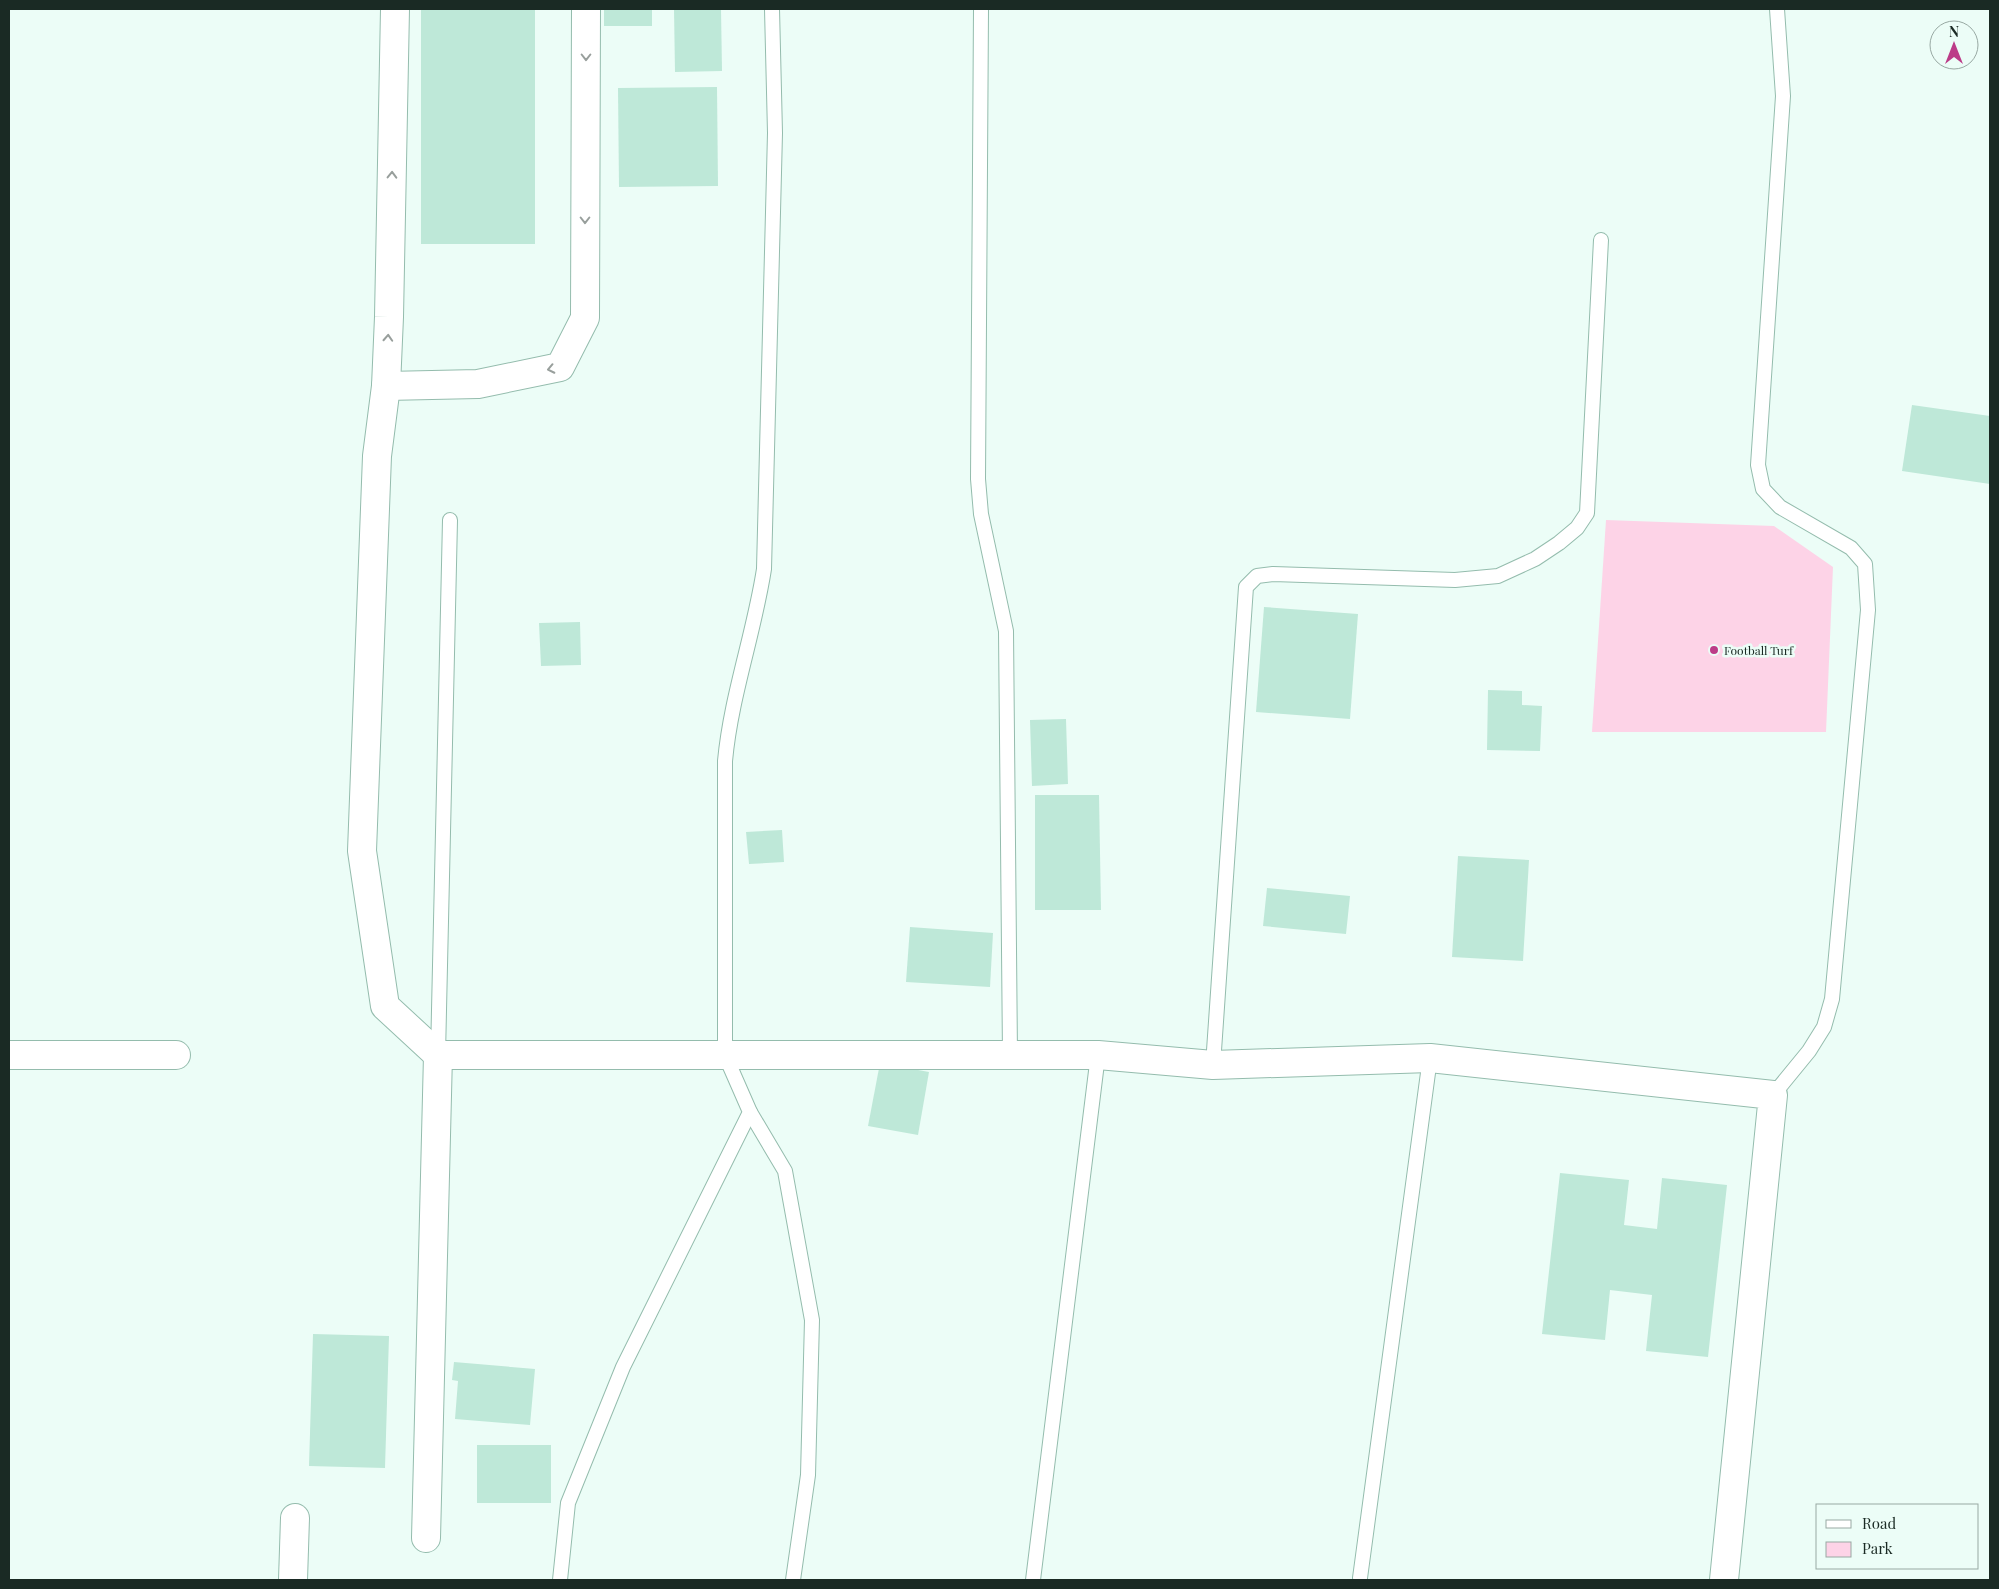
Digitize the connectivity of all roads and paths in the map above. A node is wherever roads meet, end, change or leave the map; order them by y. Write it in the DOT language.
graph roads {
  1 [pos="395,9"];
  2 [pos="586,9"];
  3 [pos="772,9"];
  4 [pos="981,9"];
  5 [pos="1777,9"];
  6 [pos="1601,240"];
  7 [pos="386,386"];
  8 [pos="450,520"];
  9 [pos="9,1055"];
  10 [pos="176,1056"];
  11 [pos="438,1056"];
  12 [pos="725,1056"];
  13 [pos="1010,1056"];
  14 [pos="1098,1056"];
  15 [pos="1430,1058"];
  16 [pos="1213,1065"];
  17 [pos="1773,1095"];
  18 [pos="750,1112"];
  19 [pos="295,1518"];
  20 [pos="426,1538"];
  21 [pos="1360,1578"];
  22 [pos="293,1580"];
  23 [pos="560,1580"];
  24 [pos="793,1580"];
  25 [pos="1033,1580"];
  26 [pos="1724,1580"];
  7 -- 1 [label="street, one-way"];
  2 -- 7 [label="street, one-way"];
  3 -- 12 [label="lane"];
  4 -- 13 [label="lane"];
  5 -- 17 [label="lane"];
  6 -- 16 [label="lane"];
  7 -- 11 [label="street"];
  8 -- 11 [label="lane"];
  9 -- 10 [label="street"];
  11 -- 12 [label="street"];
  11 -- 20 [label="street"];
  12 -- 13 [label="street"];
  12 -- 18 [label="lane"];
  13 -- 14 [label="street"];
  14 -- 16 [label="street"];
  14 -- 25 [label="lane"];
  15 -- 16 [label="street"];
  15 -- 17 [label="street"];
  15 -- 21 [label="lane"];
  17 -- 26 [label="street"];
  18 -- 23 [label="lane"];
  18 -- 24 [label="lane"];
  19 -- 22 [label="street"];
}
